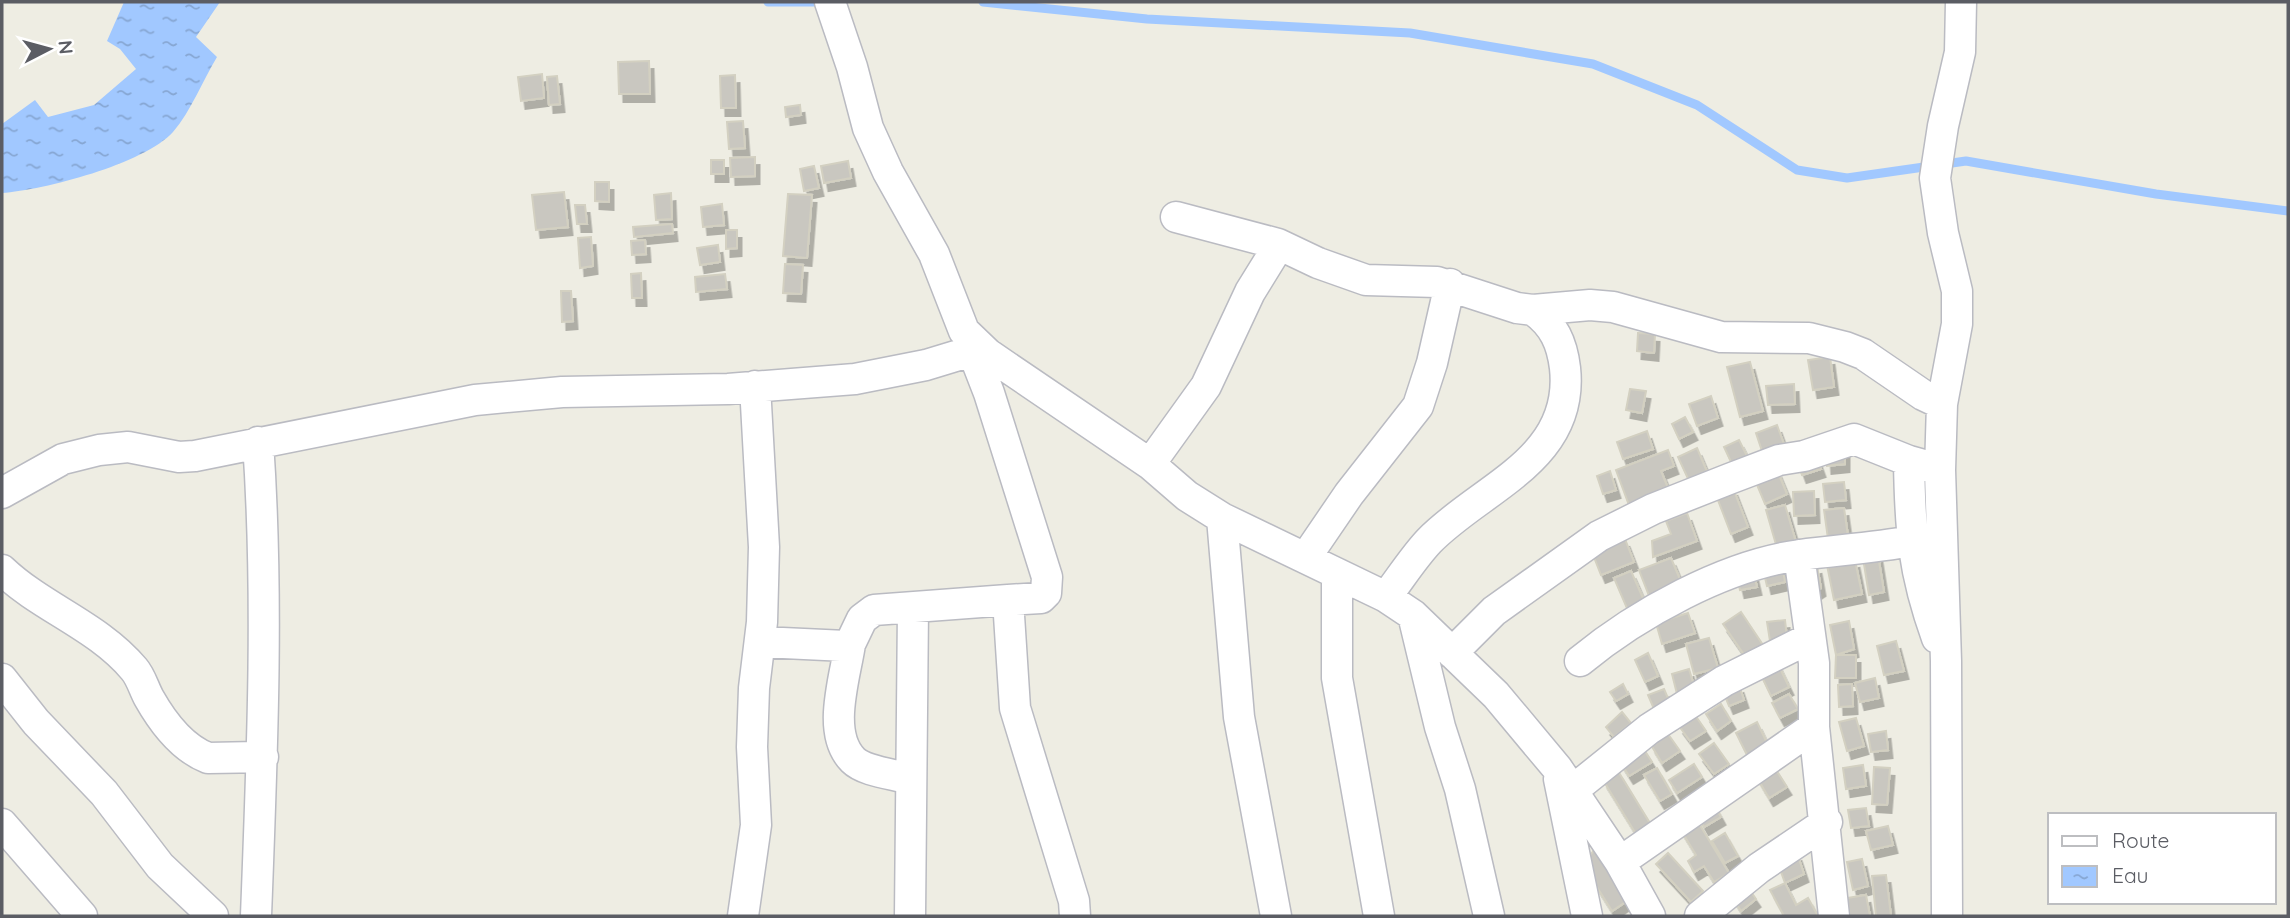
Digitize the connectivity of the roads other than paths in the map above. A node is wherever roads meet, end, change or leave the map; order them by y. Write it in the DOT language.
graph roads {
  1 [pos="830,2"];
  2 [pos="1961,2"];
  3 [pos="1176,217"];
  4 [pos="1279,245"];
  5 [pos="1450,285"];
  6 [pos="1533,310"];
  7 [pos="968,341"];
  8 [pos="755,386"];
  9 [pos="1942,404"];
  10 [pos="258,442"];
  11 [pos="1909,461"];
  12 [pos="1150,464"];
  13 [pos="1940,470"];
  14 [pos="2,493"];
  15 [pos="1222,518"];
  16 [pos="1911,541"];
  17 [pos="1798,555"];
  18 [pos="1306,557"];
  19 [pos="2,570"];
  20 [pos="1337,574"];
  21 [pos="1386,597"];
  22 [pos="1008,600"];
  23 [pos="913,608"];
  24 [pos="1413,615"];
  25 [pos="1811,638"];
  26 [pos="761,642"];
  27 [pos="850,645"];
  28 [pos="1452,653"];
  29 [pos="1580,661"];
  30 [pos="1946,661"];
  31 [pos="2,679"];
  32 [pos="1814,727"];
  33 [pos="263,757"];
  34 [pos="911,779"];
  35 [pos="1565,779"];
  36 [pos="1827,822"];
  37 [pos="2,824"];
  38 [pos="1620,862"];
  39 [pos="82,916"];
  40 [pos="213,916"];
  41 [pos="256,916"];
  42 [pos="743,916"];
  43 [pos="910,916"];
  44 [pos="1075,916"];
  45 [pos="1276,916"];
  46 [pos="1379,916"];
  47 [pos="1489,916"];
  48 [pos="1587,916"];
  49 [pos="1650,916"];
  50 [pos="1700,916"];
  51 [pos="1834,916"];
  52 [pos="1947,916"];
  1 -- 7 [label="street"];
  2 -- 9 [label="street"];
  3 -- 4 [label="street"];
  4 -- 5 [label="street"];
  4 -- 12 [label="street"];
  5 -- 6 [label="street"];
  5 -- 18 [label="street"];
  6 -- 9 [label="street"];
  6 -- 21 [label="street"];
  7 -- 8 [label="street"];
  7 -- 12 [label="street"];
  7 -- 22 [label="street"];
  8 -- 10 [label="street"];
  8 -- 26 [label="street"];
  9 -- 13 [label="street"];
  10 -- 14 [label="street"];
  10 -- 33 [label="street"];
  11 -- 13 [label="street"];
  11 -- 16 [label="street"];
  11 -- 28 [label="street"];
  12 -- 15 [label="street"];
  13 -- 30 [label="street"];
  15 -- 18 [label="street"];
  15 -- 45 [label="street"];
  16 -- 17 [label="street"];
  16 -- 30 [label="street"];
  17 -- 25 [label="street"];
  17 -- 29 [label="street"];
  18 -- 20 [label="street"];
  19 -- 33 [label="street"];
  20 -- 21 [label="street"];
  20 -- 46 [label="street"];
  21 -- 24 [label="street"];
  22 -- 23 [label="street"];
  22 -- 44 [label="street"];
  23 -- 27 [label="street"];
  23 -- 34 [label="street"];
  24 -- 28 [label="street"];
  24 -- 47 [label="street"];
  25 -- 32 [label="street"];
  25 -- 35 [label="street"];
  26 -- 27 [label="street"];
  26 -- 42 [label="street"];
  27 -- 34 [label="street"];
  28 -- 35 [label="street"];
  30 -- 52 [label="street"];
  31 -- 40 [label="street"];
  32 -- 36 [label="street"];
  32 -- 38 [label="street"];
  33 -- 41 [label="street"];
  34 -- 43 [label="street"];
  35 -- 38 [label="street"];
  35 -- 48 [label="street"];
  36 -- 50 [label="street"];
  36 -- 51 [label="street"];
  37 -- 39 [label="street"];
  38 -- 49 [label="street"];
}
